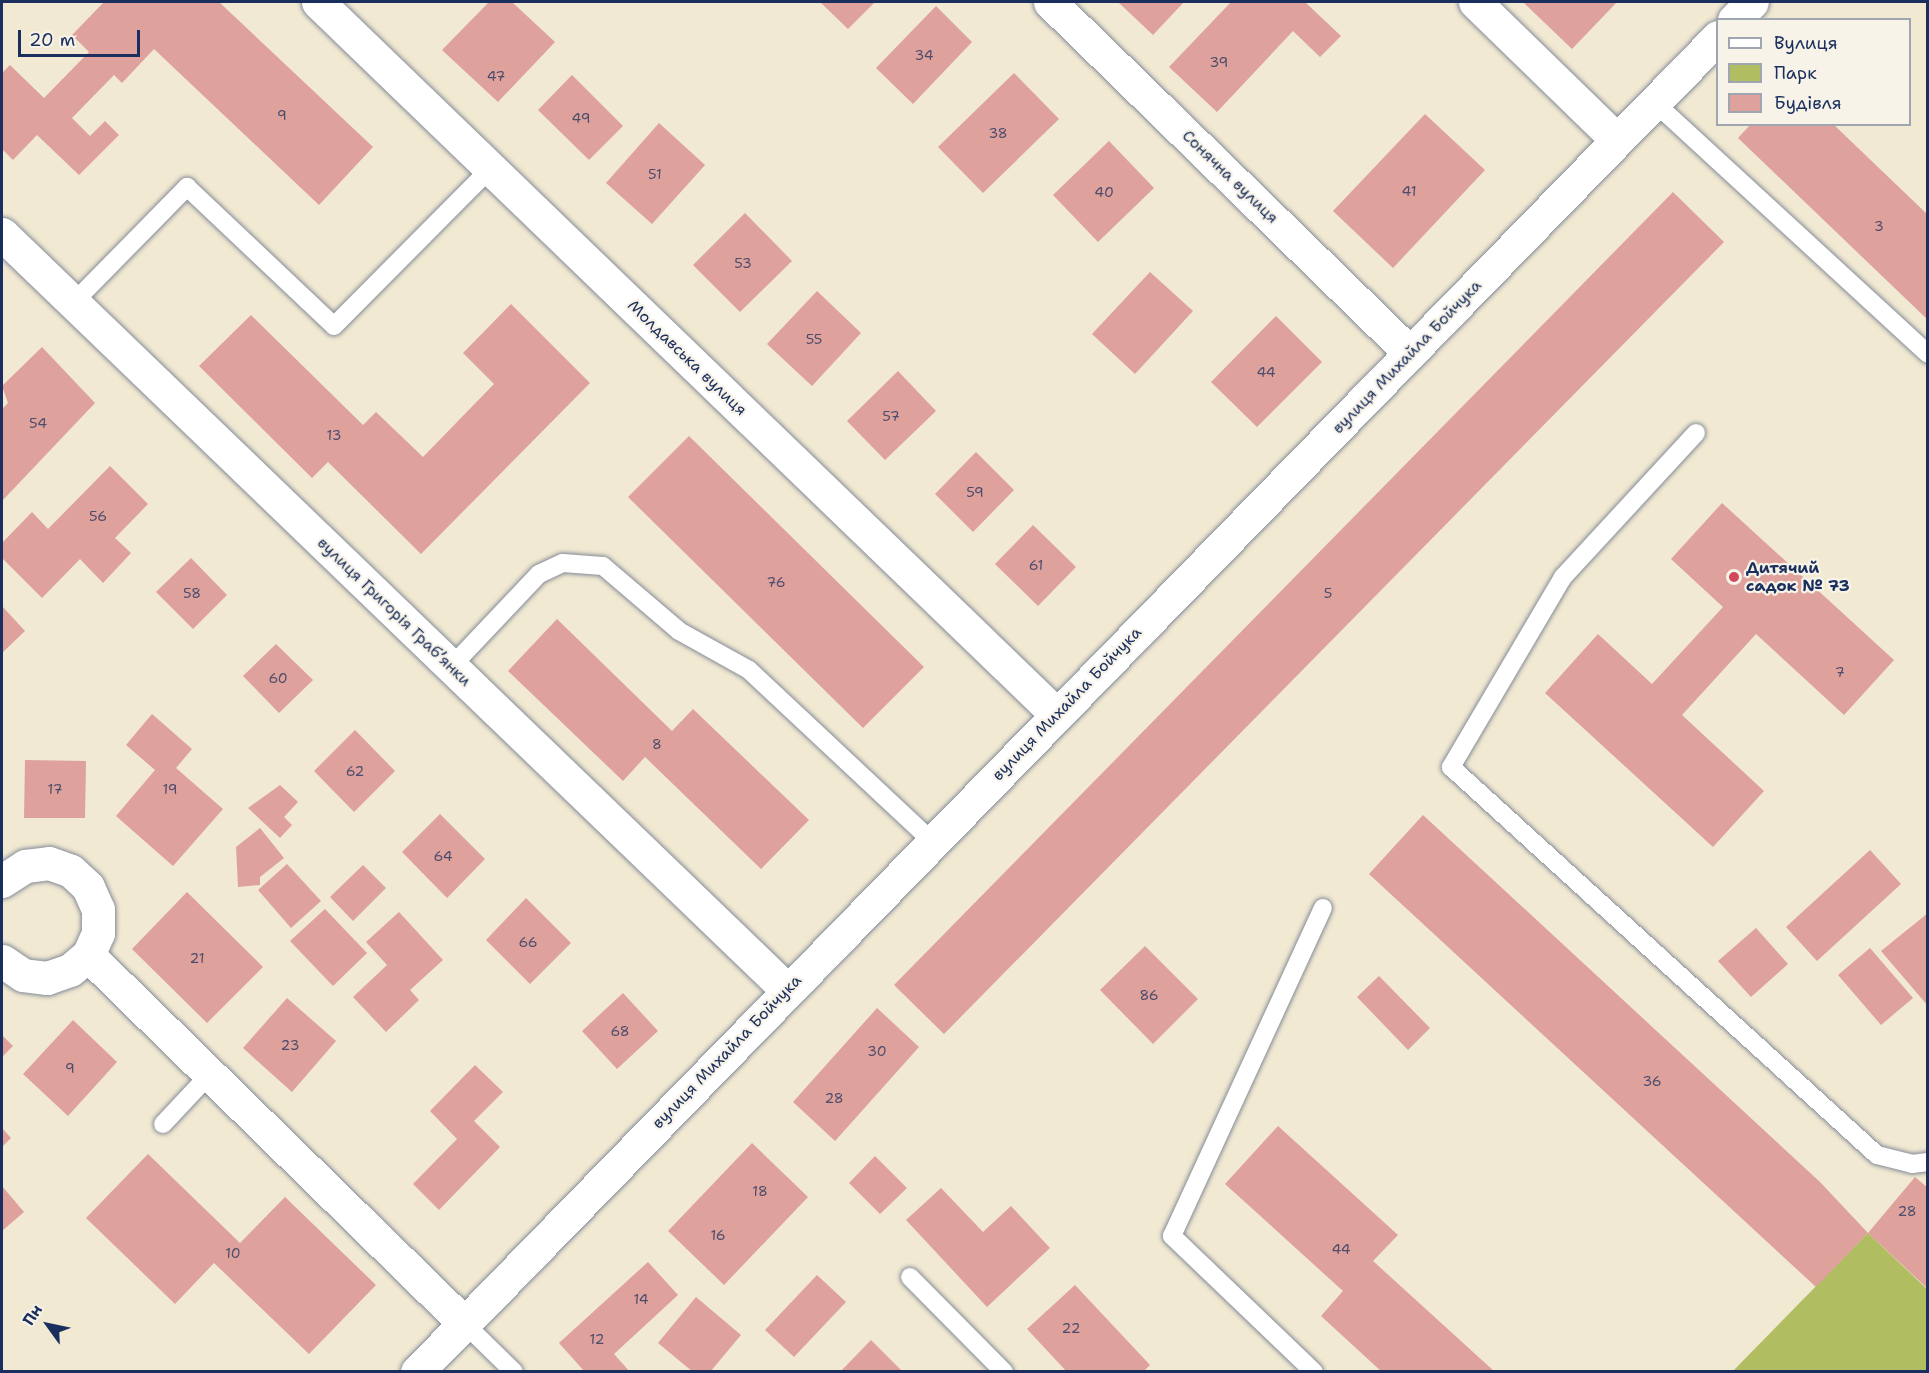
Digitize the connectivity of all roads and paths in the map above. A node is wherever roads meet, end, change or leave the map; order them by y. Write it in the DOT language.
graph roads {
  1 [pos="318,2"];
  2 [pos="1050,2"];
  3 [pos="1475,2"];
  4 [pos="1752,2"];
  5 [pos="1736,18"];
  6 [pos="1716,39"];
  7 [pos="1654,102"];
  8 [pos="1617,140"];
  9 [pos="491,168"];
  10 [pos="2,234"];
  11 [pos="73,303"];
  12 [pos="1410,354"];
  13 [pos="1928,354"];
  14 [pos="1696,433"];
  15 [pos="451,667"];
  16 [pos="1057,715"];
  17 [pos="932,841"];
  18 [pos="2,881"];
  19 [pos="1323,908"];
  20 [pos="88,955"];
  21 [pos="2,961"];
  22 [pos="787,990"];
  23 [pos="210,1074"];
  24 [pos="164,1124"];
  25 [pos="1928,1162"];
  26 [pos="910,1277"];
  27 [pos="464,1323"];
  28 [pos="417,1371"];
  29 [pos="514,1371"];
  30 [pos="1004,1371"];
  31 [pos="1314,1371"];
  1 -- 9 [label="street, Молдавська вулиця"];
  2 -- 12 [label="street, Сонячна вулиця"];
  3 -- 8 [label="street"];
  4 -- 5 [label="street"];
  6 -- 7 [label="street, вулиця Михайла Бойчука"];
  7 -- 8 [label="street, вулиця Михайла Бойчука"];
  7 -- 13 [label="lane"];
  8 -- 12 [label="street, вулиця Михайла Бойчука"];
  9 -- 11 [label="lane"];
  9 -- 16 [label="street, Молдавська вулиця"];
  10 -- 11 [label="street, вулиця Григорія Грабʼянки"];
  11 -- 15 [label="street, вулиця Григорія Грабʼянки"];
  12 -- 16 [label="street, вулиця Михайла Бойчука"];
  14 -- 25 [label="lane"];
  15 -- 17 [label="lane"];
  15 -- 22 [label="street, вулиця Григорія Грабʼянки"];
  16 -- 17 [label="street, вулиця Михайла Бойчука"];
  17 -- 22 [label="street, вулиця Михайла Бойчука"];
  18 -- 20 [label="street"];
  19 -- 31 [label="lane"];
  20 -- 21 [label="street"];
  20 -- 23 [label="street"];
  22 -- 27 [label="street, вулиця Михайла Бойчука"];
  23 -- 24 [label="lane"];
  23 -- 27 [label="street"];
  26 -- 30 [label="lane"];
  27 -- 28 [label="street, вулиця Михайла Бойчука"];
  27 -- 29 [label="lane"];
}
